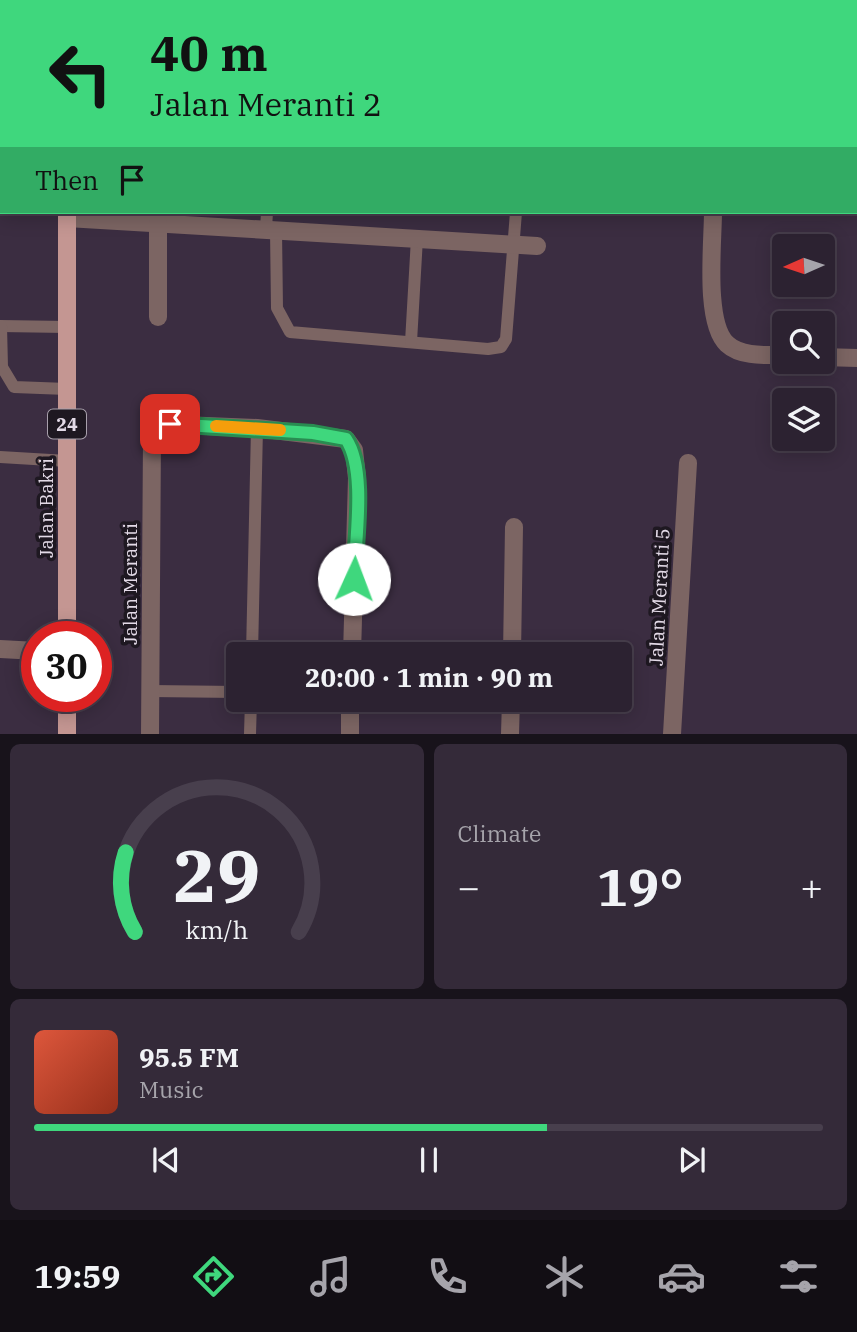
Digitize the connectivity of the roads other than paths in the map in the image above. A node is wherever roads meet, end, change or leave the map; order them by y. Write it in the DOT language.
graph roads {
  1 [pos="516,214"];
  2 [pos="713,214"];
  3 [pos="67,215"];
  4 [pos="159,223"];
  5 [pos="270,224"];
  6 [pos="417,239"];
  7 [pos="514,244"];
  8 [pos="537,246"];
  9 [pos="158,317"];
  10 [pos="1,326"];
  11 [pos="67,327"];
  12 [pos="411,342"];
  13 [pos="772,354"];
  14 [pos="835,357"];
  15 [pos="857,358"];
  16 [pos="67,389"];
  17 [pos="257,428"];
  18 [pos="0,457"];
  19 [pos="67,461"];
  20 [pos="688,463"];
  21 [pos="514,527"];
  22 [pos="67,621"];
  23 [pos="252,642"];
  24 [pos="352,642"];
  25 [pos="512,642"];
  26 [pos="0,649"];
  27 [pos="21,650"];
  28 [pos="150,691"];
  29 [pos="226,692"];
  30 [pos="67,712"];
  31 [pos="251,712"];
  32 [pos="351,712"];
  33 [pos="511,712"];
  34 [pos="67,733"];
  35 [pos="150,733"];
  36 [pos="250,733"];
  37 [pos="350,733"];
  38 [pos="510,733"];
  39 [pos="672,733"];
  1 -- 7 [label="lane"];
  2 -- 13 [label="street"];
  3 -- 4 [label="street"];
  3 -- 11 [label="main road, Jalan Bakri / 24"];
  4 -- 5 [label="street"];
  4 -- 9 [label="street"];
  5 -- 6 [label="street"];
  5 -- 12 [label="lane"];
  6 -- 7 [label="street"];
  6 -- 12 [label="lane"];
  7 -- 8 [label="street"];
  7 -- 12 [label="lane"];
  10 -- 11 [label="lane"];
  10 -- 16 [label="lane"];
  11 -- 16 [label="main road, Jalan Bakri / 24"];
  14 -- 15 [label="street"];
  16 -- 19 [label="main road, Jalan Bakri / 24"];
  17 -- 23 [label="lane"];
  17 -- 24 [label="street"];
  17 -- 28 [label="street, Jalan Meranti"];
  18 -- 19 [label="lane"];
  19 -- 22 [label="main road, Jalan Bakri / 24"];
  20 -- 39 [label="street, Jalan Meranti 5"];
  21 -- 25 [label="street"];
  26 -- 27 [label="street"];
  28 -- 29 [label="lane"];
  28 -- 35 [label="street, Jalan Meranti"];
  30 -- 34 [label="main road"];
  31 -- 36 [label="lane"];
  32 -- 37 [label="street"];
  33 -- 38 [label="street"];
}
